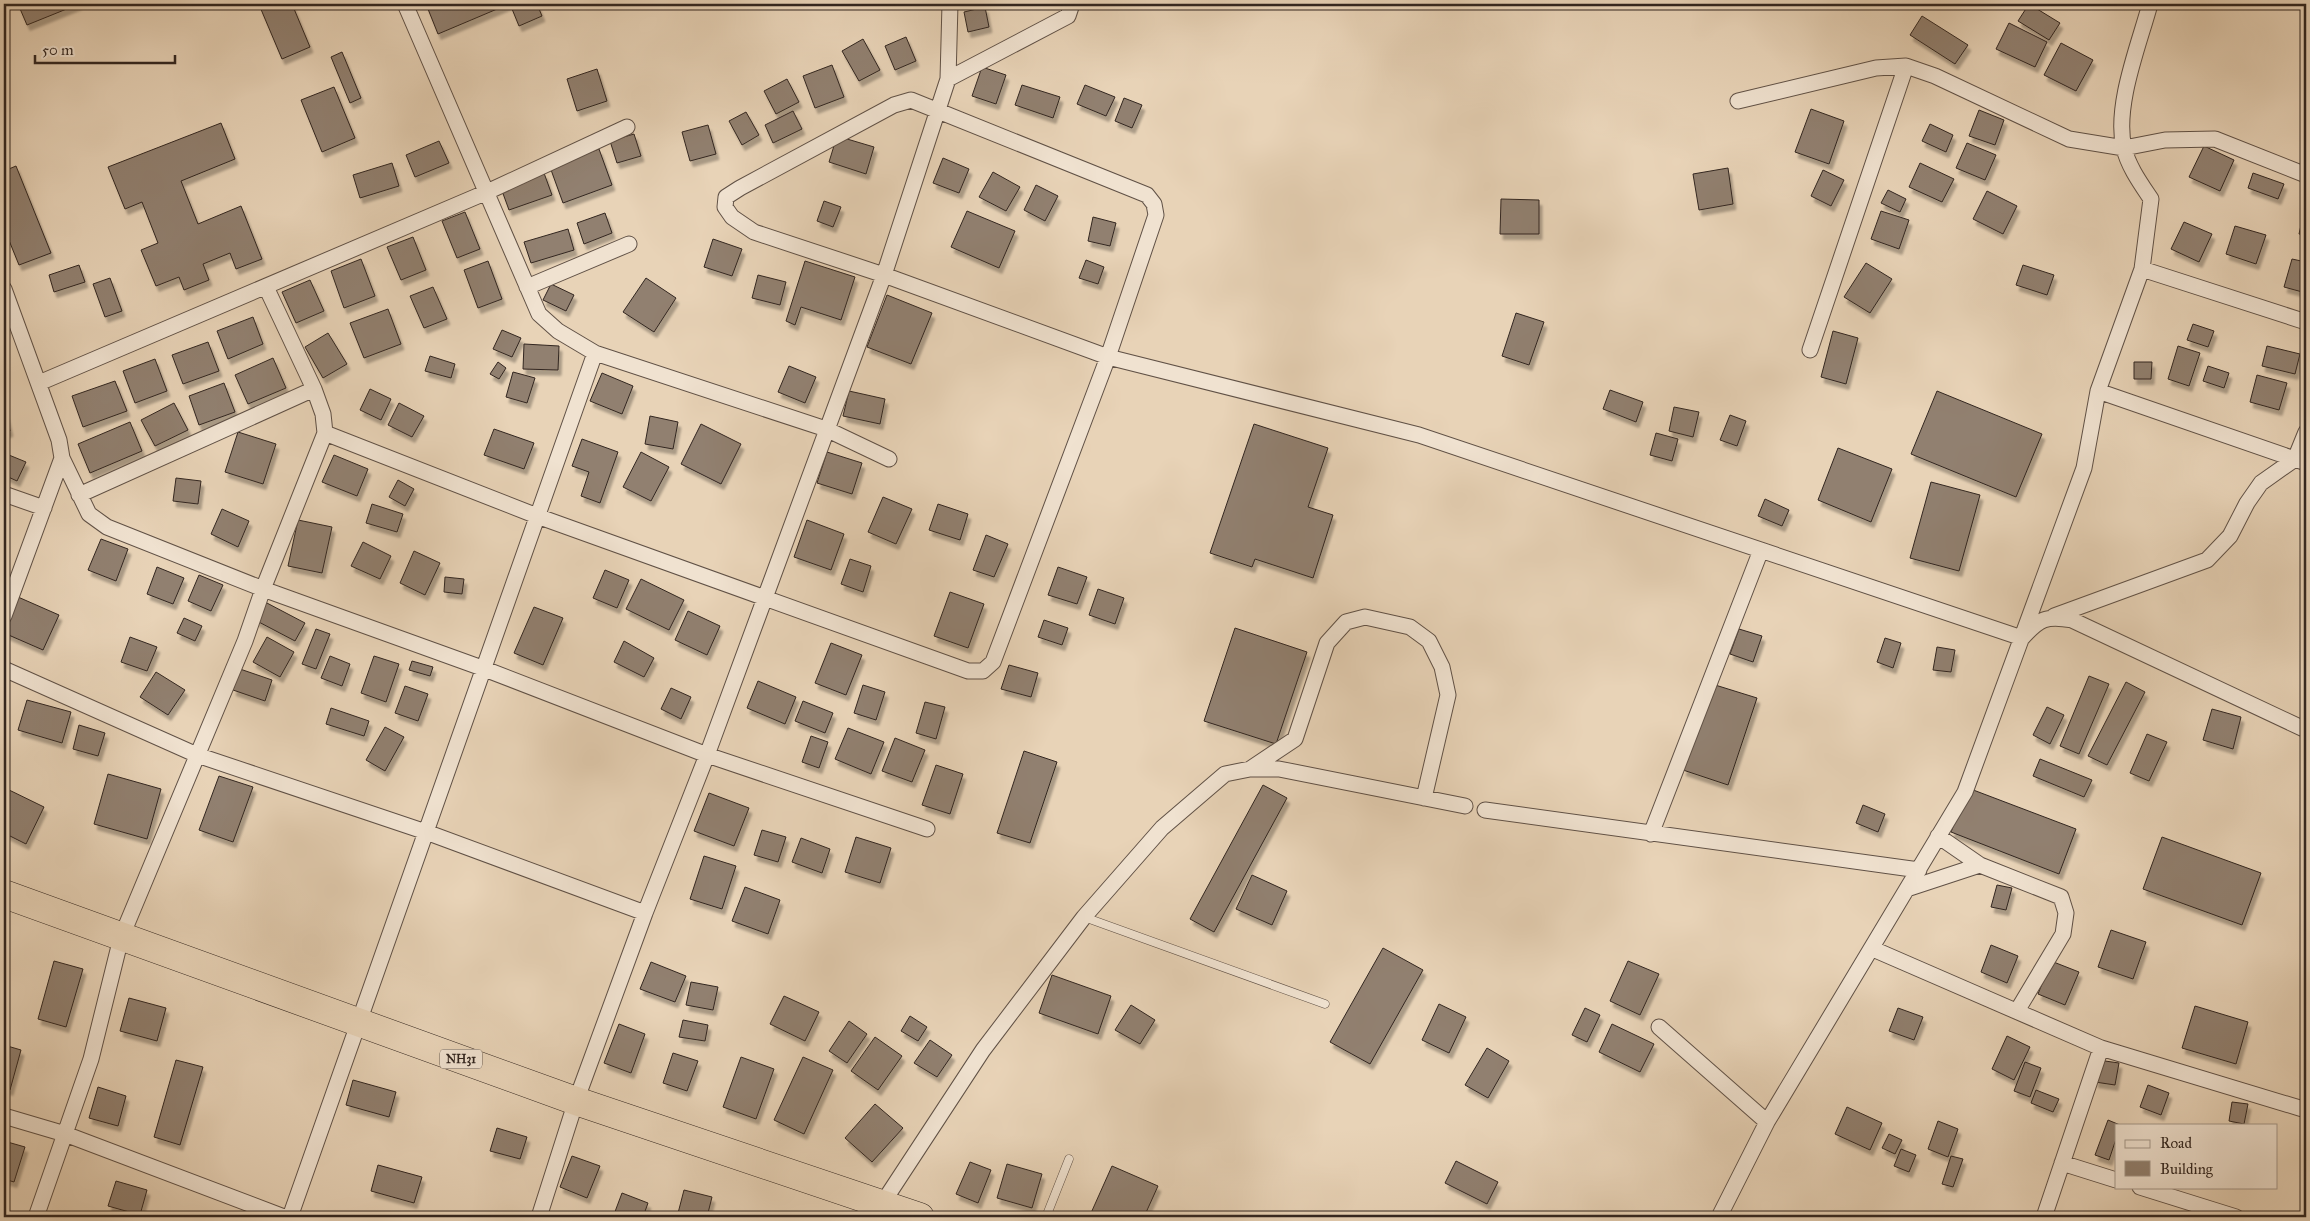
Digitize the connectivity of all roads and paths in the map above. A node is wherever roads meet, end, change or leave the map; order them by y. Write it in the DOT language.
graph roads {
  1 [pos="405,4"];
  2 [pos="950,4"];
  3 [pos="1072,4"];
  4 [pos="2150,4"];
  5 [pos="1906,66"];
  6 [pos="948,79"];
  7 [pos="1738,101"];
  8 [pos="936,112"];
  9 [pos="627,127"];
  10 [pos="2124,148"];
  11 [pos="2306,175"];
  12 [pos="487,192"];
  13 [pos="629,244"];
  14 [pos="2142,269"];
  15 [pos="884,274"];
  16 [pos="266,287"];
  17 [pos="527,287"];
  18 [pos="4,289"];
  19 [pos="2306,322"];
  20 [pos="1810,350"];
  21 [pos="596,353"];
  22 [pos="1108,357"];
  23 [pos="39,383"];
  24 [pos="314,389"];
  25 [pos="2098,391"];
  26 [pos="826,428"];
  27 [pos="2306,432"];
  28 [pos="324,433"];
  29 [pos="62,458"];
  30 [pos="889,459"];
  31 [pos="2301,461"];
  32 [pos="4,494"];
  33 [pos="79,495"];
  34 [pos="44,508"];
  35 [pos="537,516"];
  36 [pos="1761,550"];
  37 [pos="263,589"];
  38 [pos="764,598"];
  39 [pos="4,616"];
  40 [pos="2054,616"];
  41 [pos="2022,638"];
  42 [pos="482,668"];
  43 [pos="4,669"];
  44 [pos="2306,730"];
  45 [pos="197,755"];
  46 [pos="707,755"];
  47 [pos="1250,769"];
  48 [pos="1424,798"];
  49 [pos="1465,806"];
  50 [pos="1485,810"];
  51 [pos="927,829"];
  52 [pos="426,832"];
  53 [pos="1651,834"];
  54 [pos="1938,836"];
  55 [pos="1980,865"];
  56 [pos="1919,870"];
  57 [pos="1907,889"];
  58 [pos="4,894"];
  59 [pos="645,912"];
  60 [pos="1084,917"];
  61 [pos="121,938"];
  62 [pos="1872,949"];
  63 [pos="1325,1004"];
  64 [pos="2018,1011"];
  65 [pos="359,1023"];
  66 [pos="1659,1027"];
  67 [pos="2101,1048"];
  68 [pos="576,1101"];
  69 [pos="2306,1110"];
  70 [pos="4,1116"];
  71 [pos="1767,1122"];
  72 [pos="65,1134"];
  73 [pos="1069,1159"];
  74 [pos="2062,1163"];
  75 [pos="2115,1180"];
  76 [pos="2143,1188"];
  77 [pos="882,1204"];
  78 [pos="36,1217"];
  79 [pos="284,1217"];
  80 [pos="290,1217"];
  81 [pos="538,1217"];
  82 [pos="920,1217"];
  83 [pos="1046,1217"];
  84 [pos="1719,1217"];
  85 [pos="2044,1217"];
  86 [pos="2236,1217"];
  1 -- 12 [label="street"];
  2 -- 6 [label="street"];
  3 -- 6 [label="street"];
  4 -- 10 [label="street"];
  5 -- 7 [label="street"];
  5 -- 10 [label="street"];
  5 -- 20 [label="street"];
  6 -- 8 [label="street"];
  8 -- 15 [label="street"];
  8 -- 15 [label="street"];
  8 -- 22 [label="street"];
  9 -- 12 [label="street"];
  10 -- 11 [label="street"];
  10 -- 14 [label="street"];
  12 -- 16 [label="street"];
  12 -- 17 [label="street"];
  13 -- 17 [label="street"];
  14 -- 19 [label="street"];
  14 -- 25 [label="street"];
  15 -- 22 [label="street"];
  15 -- 26 [label="street"];
  16 -- 23 [label="street"];
  16 -- 24 [label="street"];
  17 -- 21 [label="street"];
  18 -- 23 [label="street"];
  21 -- 26 [label="street"];
  21 -- 35 [label="street"];
  22 -- 36 [label="street"];
  22 -- 38 [label="street"];
  23 -- 29 [label="street"];
  24 -- 28 [label="street"];
  24 -- 33 [label="street"];
  25 -- 31 [label="street"];
  25 -- 41 [label="street"];
  26 -- 30 [label="street"];
  26 -- 38 [label="street"];
  27 -- 31 [label="street"];
  28 -- 35 [label="street"];
  28 -- 37 [label="street"];
  29 -- 33 [label="street"];
  29 -- 34 [label="street"];
  31 -- 40 [label="street"];
  32 -- 34 [label="street"];
  33 -- 37 [label="street"];
  34 -- 39 [label="street"];
  35 -- 38 [label="street"];
  35 -- 42 [label="street"];
  36 -- 41 [label="street"];
  36 -- 53 [label="street"];
  37 -- 42 [label="street"];
  37 -- 45 [label="street"];
  38 -- 46 [label="street"];
  40 -- 41 [label="street"];
  40 -- 44 [label="street"];
  41 -- 54 [label="street"];
  42 -- 46 [label="street"];
  42 -- 52 [label="street"];
  43 -- 45 [label="street"];
  45 -- 52 [label="street"];
  45 -- 61 [label="street"];
  46 -- 51 [label="street"];
  46 -- 59 [label="street"];
  47 -- 48 [label="street"];
  47 -- 48 [label="street"];
  47 -- 60 [label="street"];
  48 -- 49 [label="street"];
  50 -- 53 [label="street"];
  52 -- 59 [label="street"];
  52 -- 65 [label="street"];
  53 -- 56 [label="street"];
  54 -- 55 [label="street"];
  54 -- 56 [label="street"];
  55 -- 57 [label="street"];
  55 -- 64 [label="street"];
  56 -- 57 [label="street"];
  57 -- 62 [label="street"];
  58 -- 61 [label="highway, NH31"];
  59 -- 68 [label="street"];
  60 -- 63 [label="lane"];
  60 -- 77 [label="street"];
  61 -- 65 [label="highway, NH31"];
  61 -- 72 [label="street"];
  62 -- 64 [label="street"];
  62 -- 71 [label="street"];
  64 -- 67 [label="street"];
  65 -- 68 [label="highway, NH31"];
  65 -- 80 [label="street"];
  66 -- 71 [label="street"];
  67 -- 69 [label="street"];
  67 -- 74 [label="street"];
  68 -- 77 [label="highway, NH31"];
  68 -- 81 [label="street"];
  70 -- 72 [label="street"];
  71 -- 84 [label="street"];
  72 -- 78 [label="street"];
  72 -- 79 [label="street"];
  73 -- 83 [label="lane"];
  74 -- 75 [label="street"];
  74 -- 85 [label="street"];
  76 -- 86 [label="street"];
  77 -- 82 [label="highway, NH31"];
}
